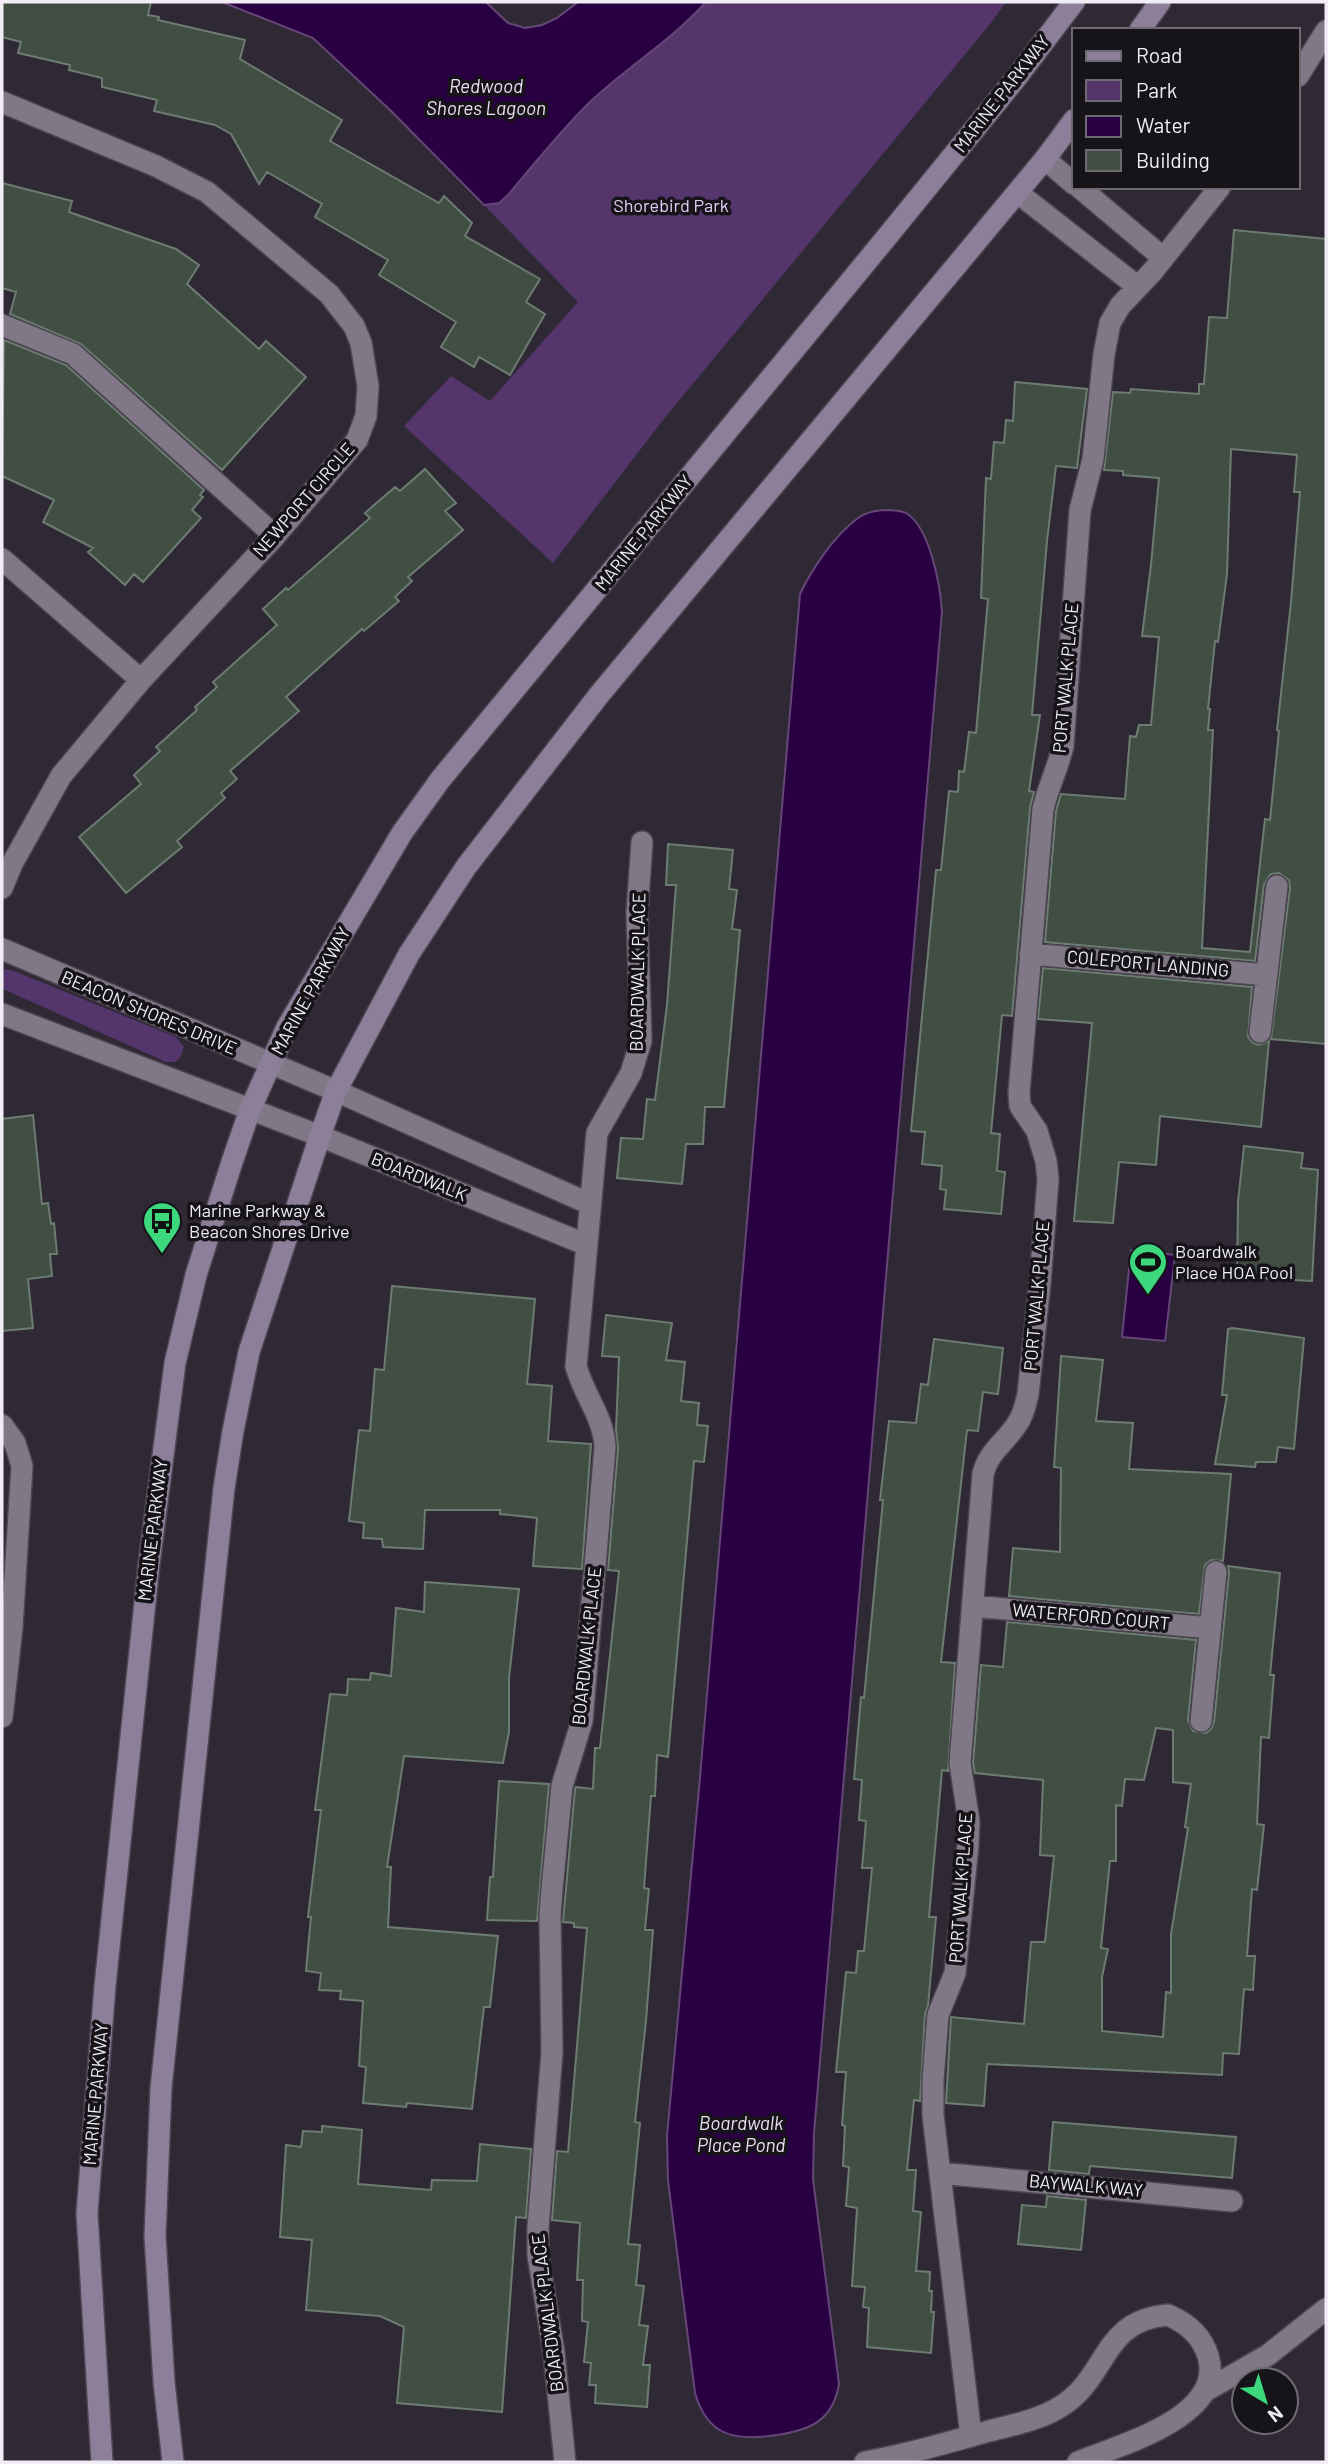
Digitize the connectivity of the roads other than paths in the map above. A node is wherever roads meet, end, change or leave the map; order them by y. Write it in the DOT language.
graph roads {
  1 [pos="1074,2"];
  2 [pos="1160,2"];
  3 [pos="1141,28"];
  4 [pos="1326,32"];
  5 [pos="1300,73"];
  6 [pos="2,102"];
  7 [pos="1072,123"];
  8 [pos="1045,159"];
  9 [pos="1072,182"];
  10 [pos="1081,189"];
  11 [pos="1218,189"];
  12 [pos="1018,193"];
  13 [pos="1162,257"];
  14 [pos="1138,287"];
  15 [pos="2,326"];
  16 [pos="275,536"];
  17 [pos="2,559"];
  18 [pos="141,680"];
  19 [pos="642,842"];
  20 [pos="1277,886"];
  21 [pos="2,888"];
  22 [pos="2,950"];
  23 [pos="1030,954"];
  24 [pos="1267,975"];
  25 [pos="2,1014"];
  26 [pos="1260,1032"];
  27 [pos="271,1064"];
  28 [pos="336,1091"];
  29 [pos="250,1110"];
  30 [pos="320,1136"];
  31 [pos="590,1204"];
  32 [pos="587,1245"];
  33 [pos="2,1425"];
  34 [pos="1216,1572"];
  35 [pos="973,1606"];
  36 [pos="1210,1628"];
  37 [pos="2,1717"];
  38 [pos="1201,1721"];
  39 [pos="940,2173"];
  40 [pos="1232,2201"];
  41 [pos="1326,2309"];
  42 [pos="1207,2390"];
  43 [pos="971,2436"];
  44 [pos="102,2462"];
  45 [pos="173,2462"];
  46 [pos="565,2462"];
  47 [pos="865,2462"];
  48 [pos="1078,2462"];
  1 -- 27 [label="main road, MARINE PARKWAY"];
  2 -- 3 [label="main road"];
  4 -- 5 [label="street"];
  6 -- 16 [label="street, NEWPORT CIRCLE"];
  7 -- 8 [label="main road"];
  8 -- 9 [label="street"];
  8 -- 12 [label="main road"];
  10 -- 13 [label="street"];
  11 -- 13 [label="street, PORT WALK PLACE"];
  12 -- 14 [label="street"];
  12 -- 28 [label="main road"];
  13 -- 14 [label="street, PORT WALK PLACE"];
  14 -- 23 [label="street, PORT WALK PLACE"];
  15 -- 16 [label="street"];
  16 -- 18 [label="street, NEWPORT CIRCLE"];
  17 -- 18 [label="street"];
  18 -- 21 [label="street, NEWPORT CIRCLE"];
  19 -- 31 [label="street, BOARDWALK PLACE"];
  20 -- 24 [label="street"];
  22 -- 27 [label="street, BEACON SHORES DRIVE"];
  23 -- 24 [label="street, COLEPORT LANDING"];
  23 -- 35 [label="street, PORT WALK PLACE"];
  24 -- 26 [label="street"];
  25 -- 29 [label="street"];
  27 -- 28 [label="street, BEACON SHORES DRIVE"];
  27 -- 29 [label="main road, MARINE PARKWAY"];
  28 -- 30 [label="main road"];
  28 -- 31 [label="street"];
  29 -- 30 [label="street, BOARDWALK"];
  29 -- 44 [label="main road, MARINE PARKWAY"];
  30 -- 32 [label="street, BOARDWALK"];
  30 -- 45 [label="main road"];
  31 -- 32 [label="street, BOARDWALK PLACE"];
  32 -- 46 [label="street, BOARDWALK PLACE"];
  33 -- 37 [label="street"];
  34 -- 36 [label="street"];
  35 -- 36 [label="street, WATERFORD COURT"];
  35 -- 39 [label="street, PORT WALK PLACE"];
  36 -- 38 [label="street"];
  39 -- 40 [label="street, BAYWALK WAY"];
  39 -- 43 [label="street, PORT WALK PLACE"];
  41 -- 42 [label="street"];
  42 -- 43 [label="street"];
  42 -- 48 [label="street"];
  43 -- 47 [label="street"];
}
